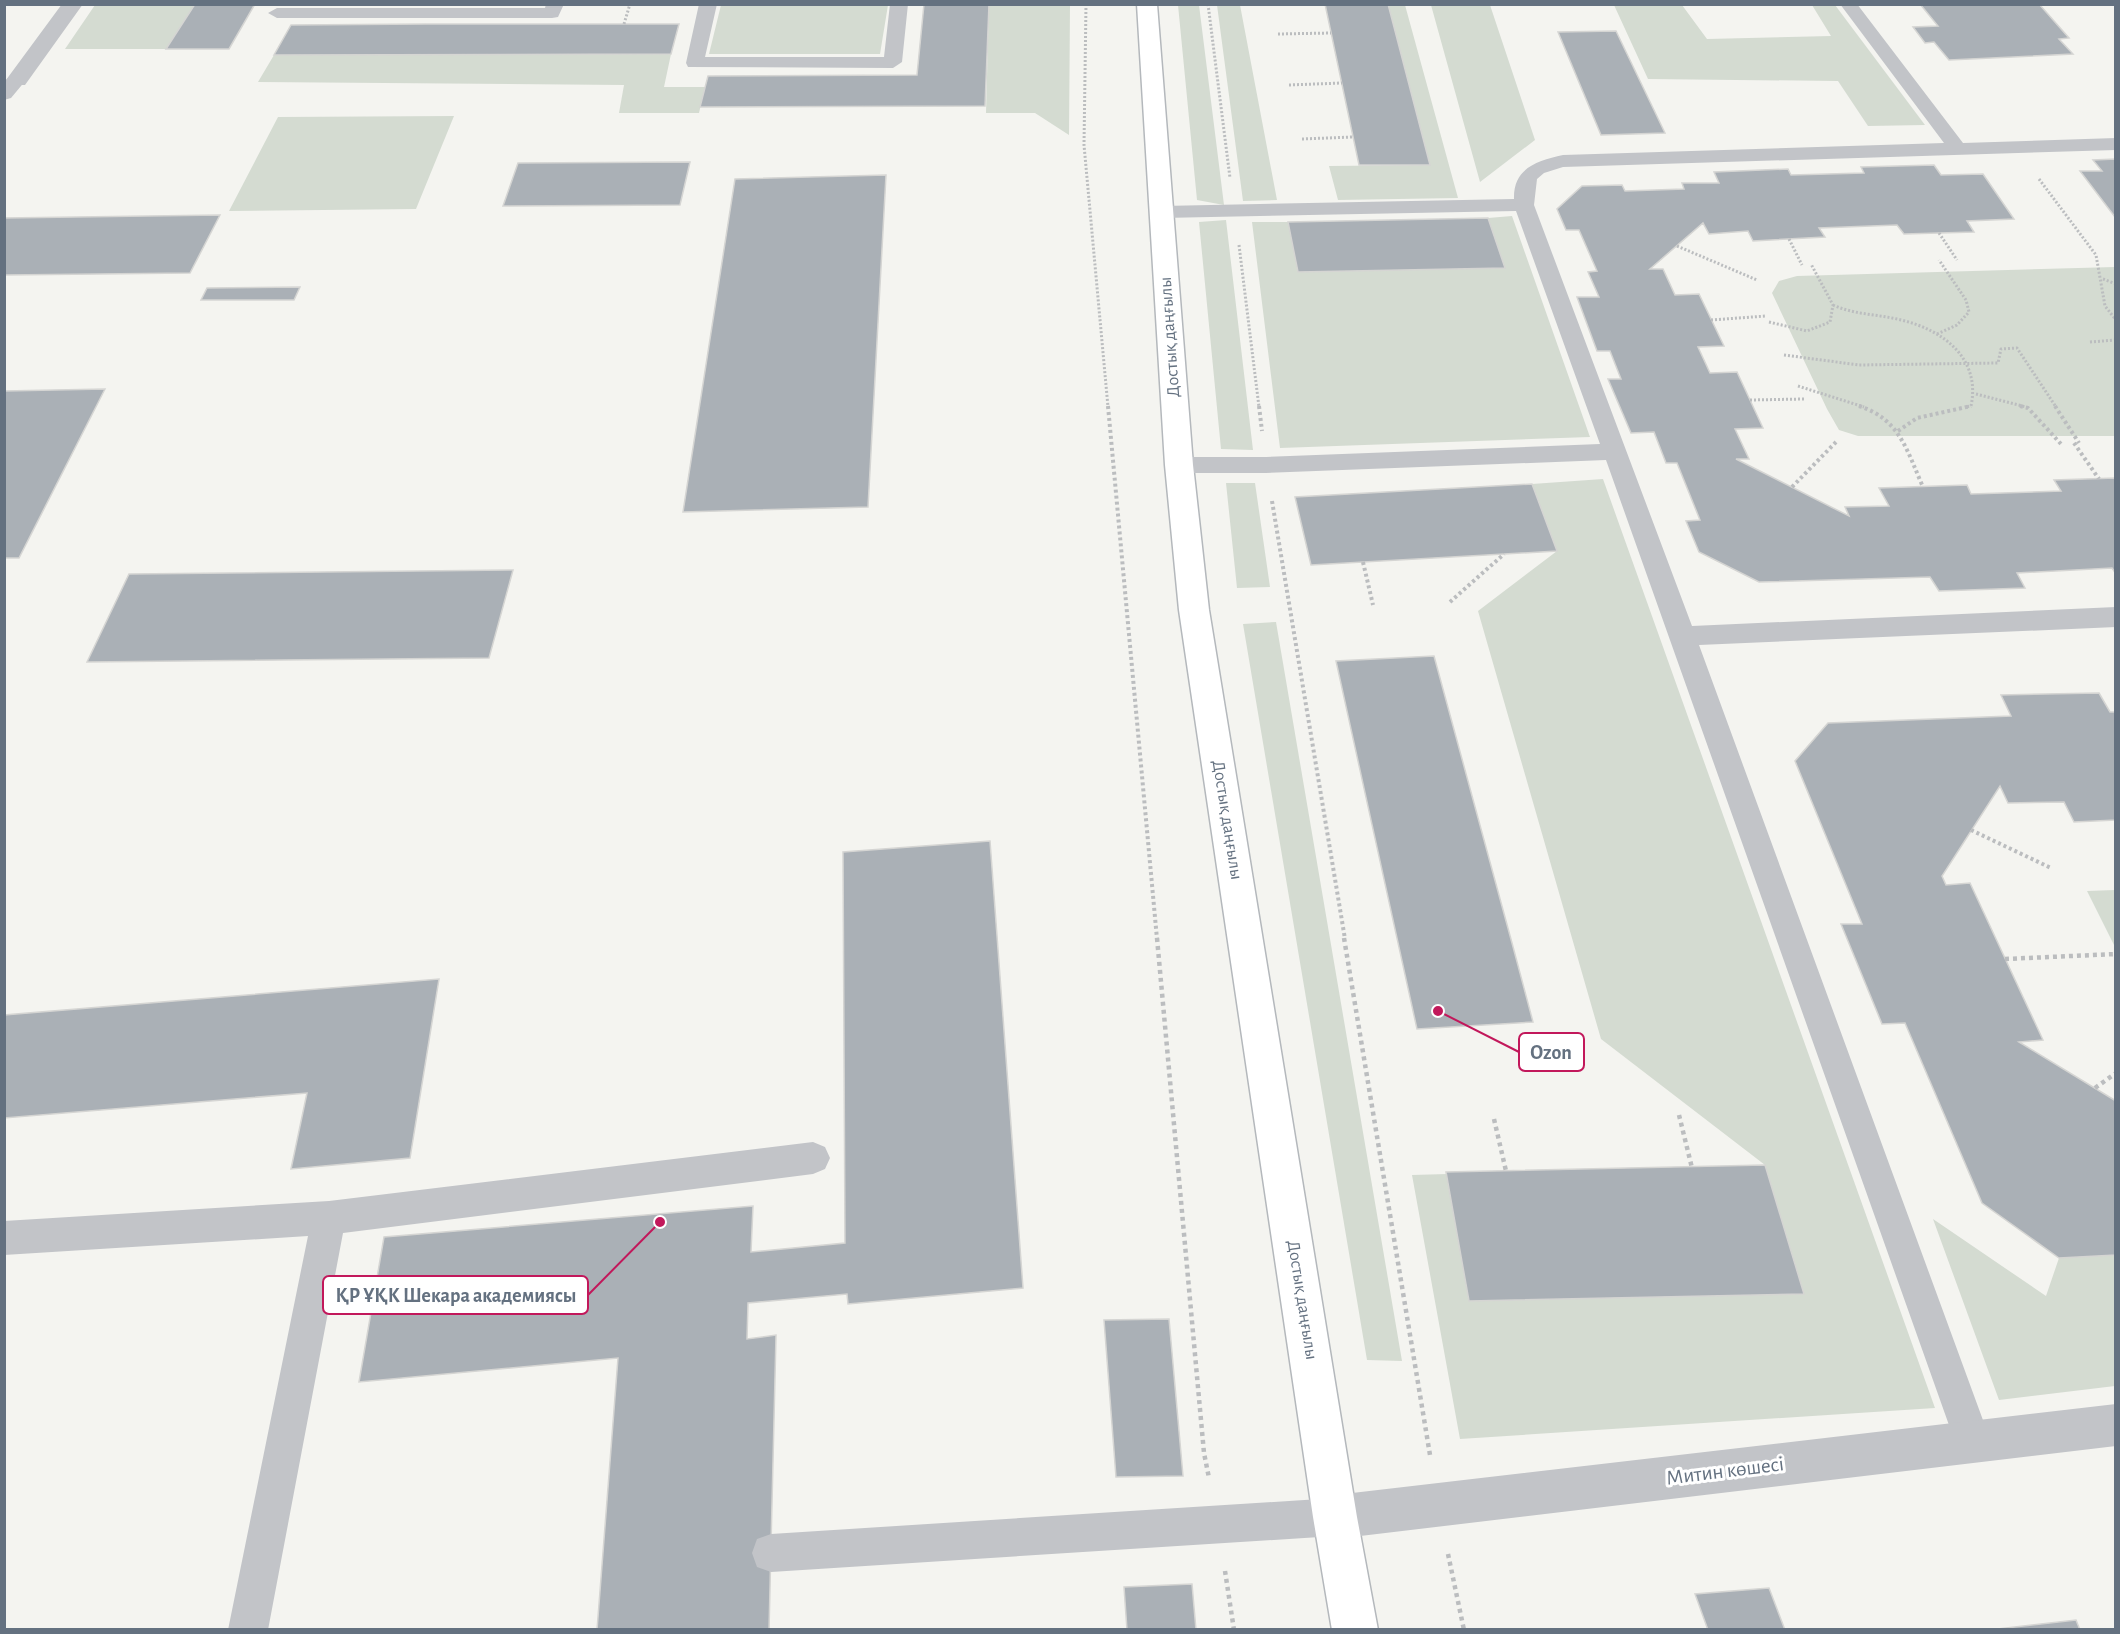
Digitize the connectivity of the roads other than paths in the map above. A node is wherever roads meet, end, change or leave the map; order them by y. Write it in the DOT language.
graph roads {
  1 [pos="73,4"];
  2 [pos="555,4"];
  3 [pos="708,4"];
  4 [pos="899,4"];
  5 [pos="1147,4"];
  6 [pos="1848,4"];
  7 [pos="277,13"];
  8 [pos="11,87"];
  9 [pos="2115,144"];
  10 [pos="1958,149"];
  11 [pos="1524,205"];
  12 [pos="1162,212"];
  13 [pos="1613,452"];
  14 [pos="1179,465"];
  15 [pos="2115,617"];
  16 [pos="1683,636"];
  17 [pos="813,1158"];
  18 [pos="329,1218"];
  19 [pos="4,1238"];
  20 [pos="2115,1425"];
  21 [pos="1972,1442"];
  22 [pos="1335,1517"];
  23 [pos="771,1553"];
  24 [pos="248,1629"];
  25 [pos="1355,1629"];
  1 -- 8 [label="street"];
  2 -- 7 [label="lane"];
  3 -- 4 [label="lane"];
  5 -- 12 [label="main road, Достық даңғылы"];
  6 -- 10 [label="lane"];
  9 -- 10 [label="lane"];
  10 -- 11 [label="lane"];
  11 -- 12 [label="lane"];
  11 -- 13 [label="lane"];
  12 -- 14 [label="main road, Достық даңғылы"];
  13 -- 14 [label="lane"];
  13 -- 16 [label="lane"];
  14 -- 22 [label="main road, Достық даңғылы"];
  15 -- 16 [label="lane"];
  16 -- 21 [label="lane"];
  17 -- 18 [label="lane"];
  18 -- 19 [label="lane"];
  18 -- 24 [label="lane"];
  20 -- 21 [label="street, Митин көшесі"];
  21 -- 22 [label="street, Митин көшесі"];
  22 -- 23 [label="lane"];
  22 -- 25 [label="main road, Достық даңғылы"];
}
